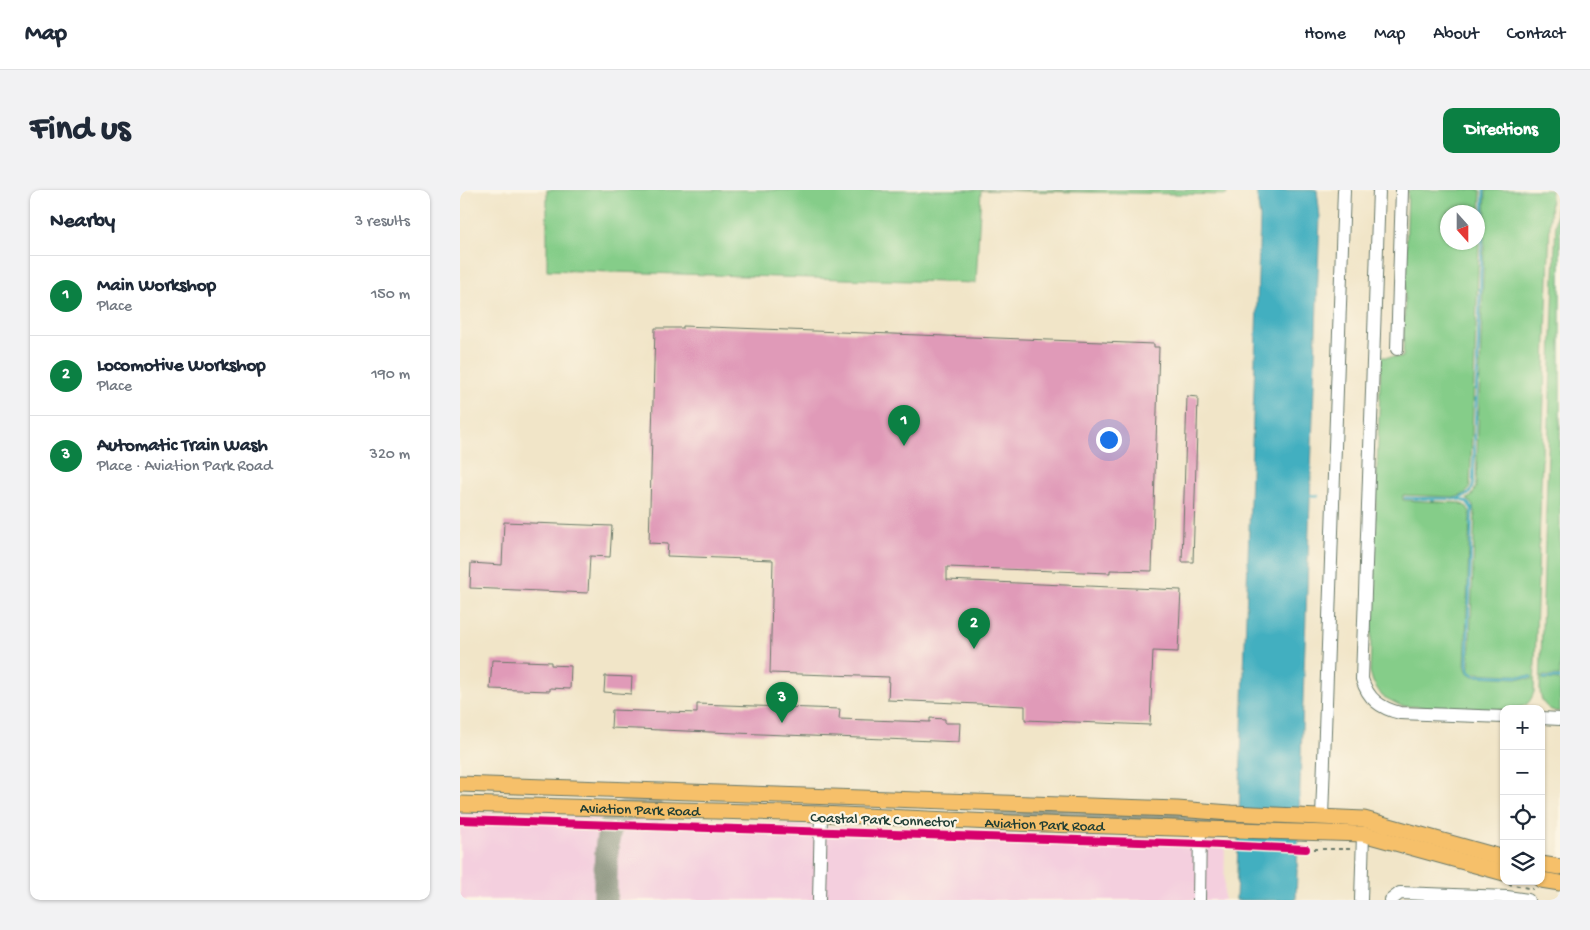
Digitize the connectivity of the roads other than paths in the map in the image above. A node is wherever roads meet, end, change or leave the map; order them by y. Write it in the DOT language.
graph roads {
  1 [pos="1344,190"];
  2 [pos="1379,190"];
  3 [pos="1402,190"];
  4 [pos="1397,349"];
  5 [pos="1500,717"];
  6 [pos="1545,718"];
  7 [pos="1560,719"];
  8 [pos="460,784"];
  9 [pos="460,804"];
  10 [pos="821,814"];
  11 [pos="1322,817"];
  12 [pos="1305,824"];
  13 [pos="1200,828"];
  14 [pos="1363,834"];
  15 [pos="1500,857"];
  16 [pos="1545,865"];
  17 [pos="1560,867"];
  18 [pos="1500,872"];
  19 [pos="1545,881"];
  20 [pos="1560,883"];
  21 [pos="1474,898"];
  22 [pos="819,900"];
  23 [pos="1199,900"];
  24 [pos="1361,900"];
  25 [pos="1391,900"];
  26 [pos="1528,900"];
  1 -- 11 [label="lane"];
  2 -- 5 [label="lane"];
  3 -- 4 [label="lane"];
  6 -- 7 [label="lane"];
  8 -- 12 [label="main road, Aviation Park Road"];
  9 -- 10 [label="main road, Aviation Park Road"];
  10 -- 13 [label="main road, Aviation Park Road"];
  10 -- 22 [label="lane"];
  11 -- 12 [label="main road, Aviation Park Road"];
  11 -- 15 [label="main road, Aviation Park Road"];
  12 -- 13 [label="main road, Aviation Park Road"];
  12 -- 14 [label="main road, Aviation Park Road"];
  13 -- 23 [label="lane"];
  14 -- 18 [label="main road, Aviation Park Road"];
  14 -- 24 [label="lane"];
  16 -- 17 [label="main road"];
  19 -- 20 [label="main road"];
  21 -- 25 [label="lane"];
  21 -- 26 [label="lane"];
}
